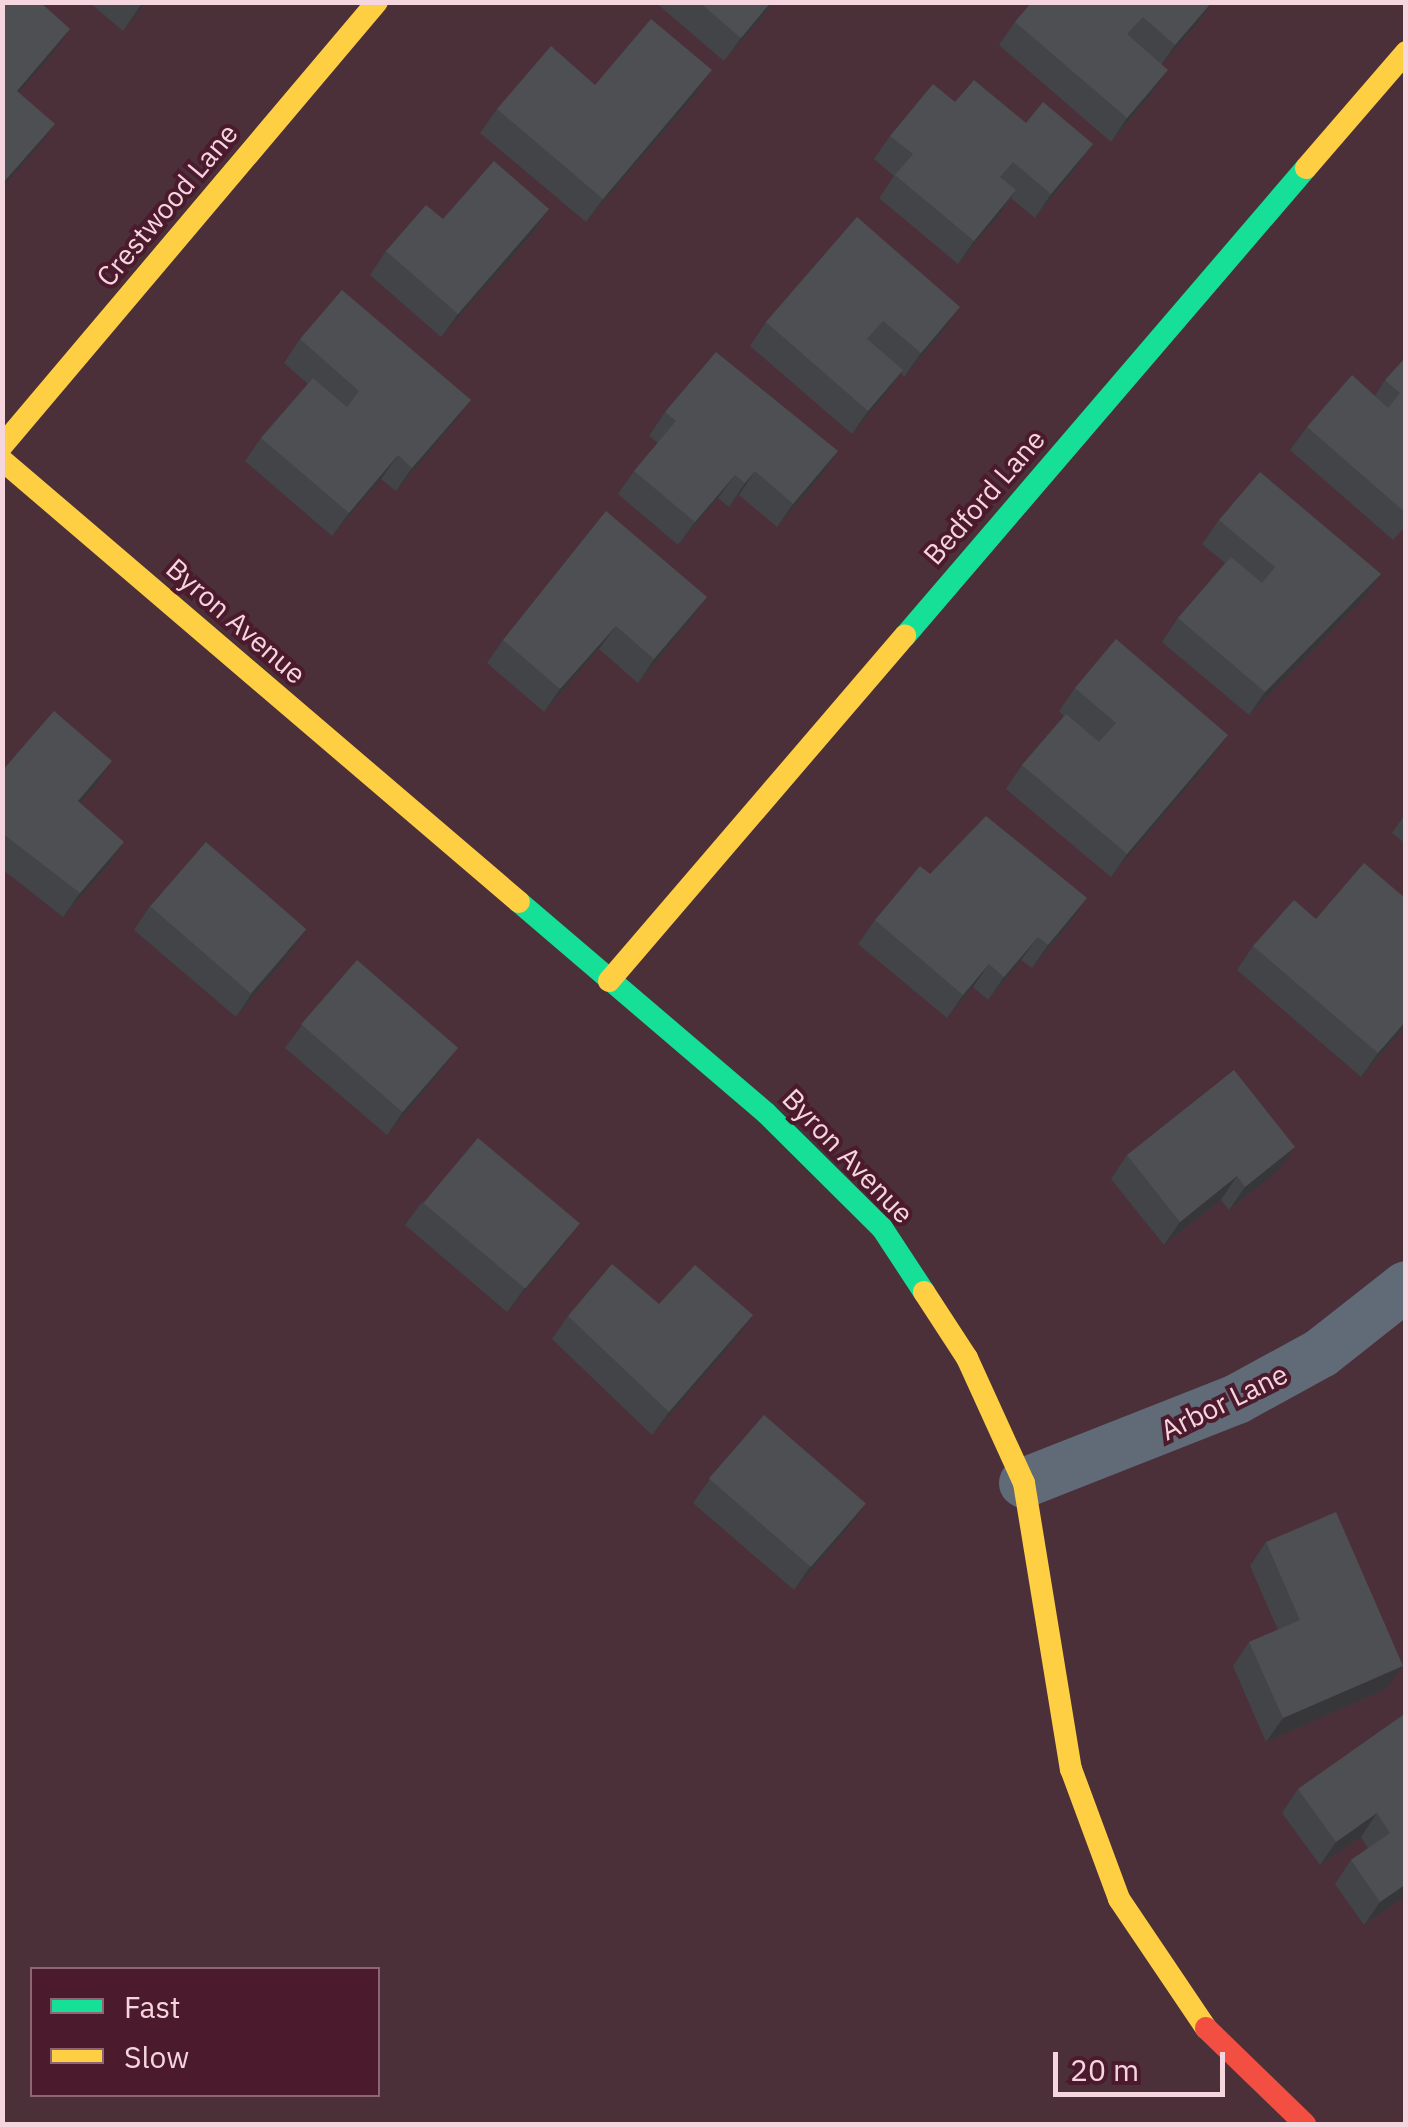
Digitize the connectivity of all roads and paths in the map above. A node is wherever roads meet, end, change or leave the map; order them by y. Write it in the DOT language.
graph roads {
  1 [pos="377,2"];
  2 [pos="1406,52"];
  3 [pos="2,446"];
  4 [pos="2,460"];
  5 [pos="608,981"];
  6 [pos="1406,1286"];
  7 [pos="1024,1483"];
  8 [pos="1305,2124"];
  1 -- 3 [label="street, Crestwood Lane"];
  2 -- 5 [label="street, Bedford Lane"];
  4 -- 5 [label="street, Byron Avenue"];
  5 -- 7 [label="street, Byron Avenue"];
  6 -- 7 [label="street, Arbor Lane"];
  7 -- 8 [label="street, Byron Avenue"];
}
